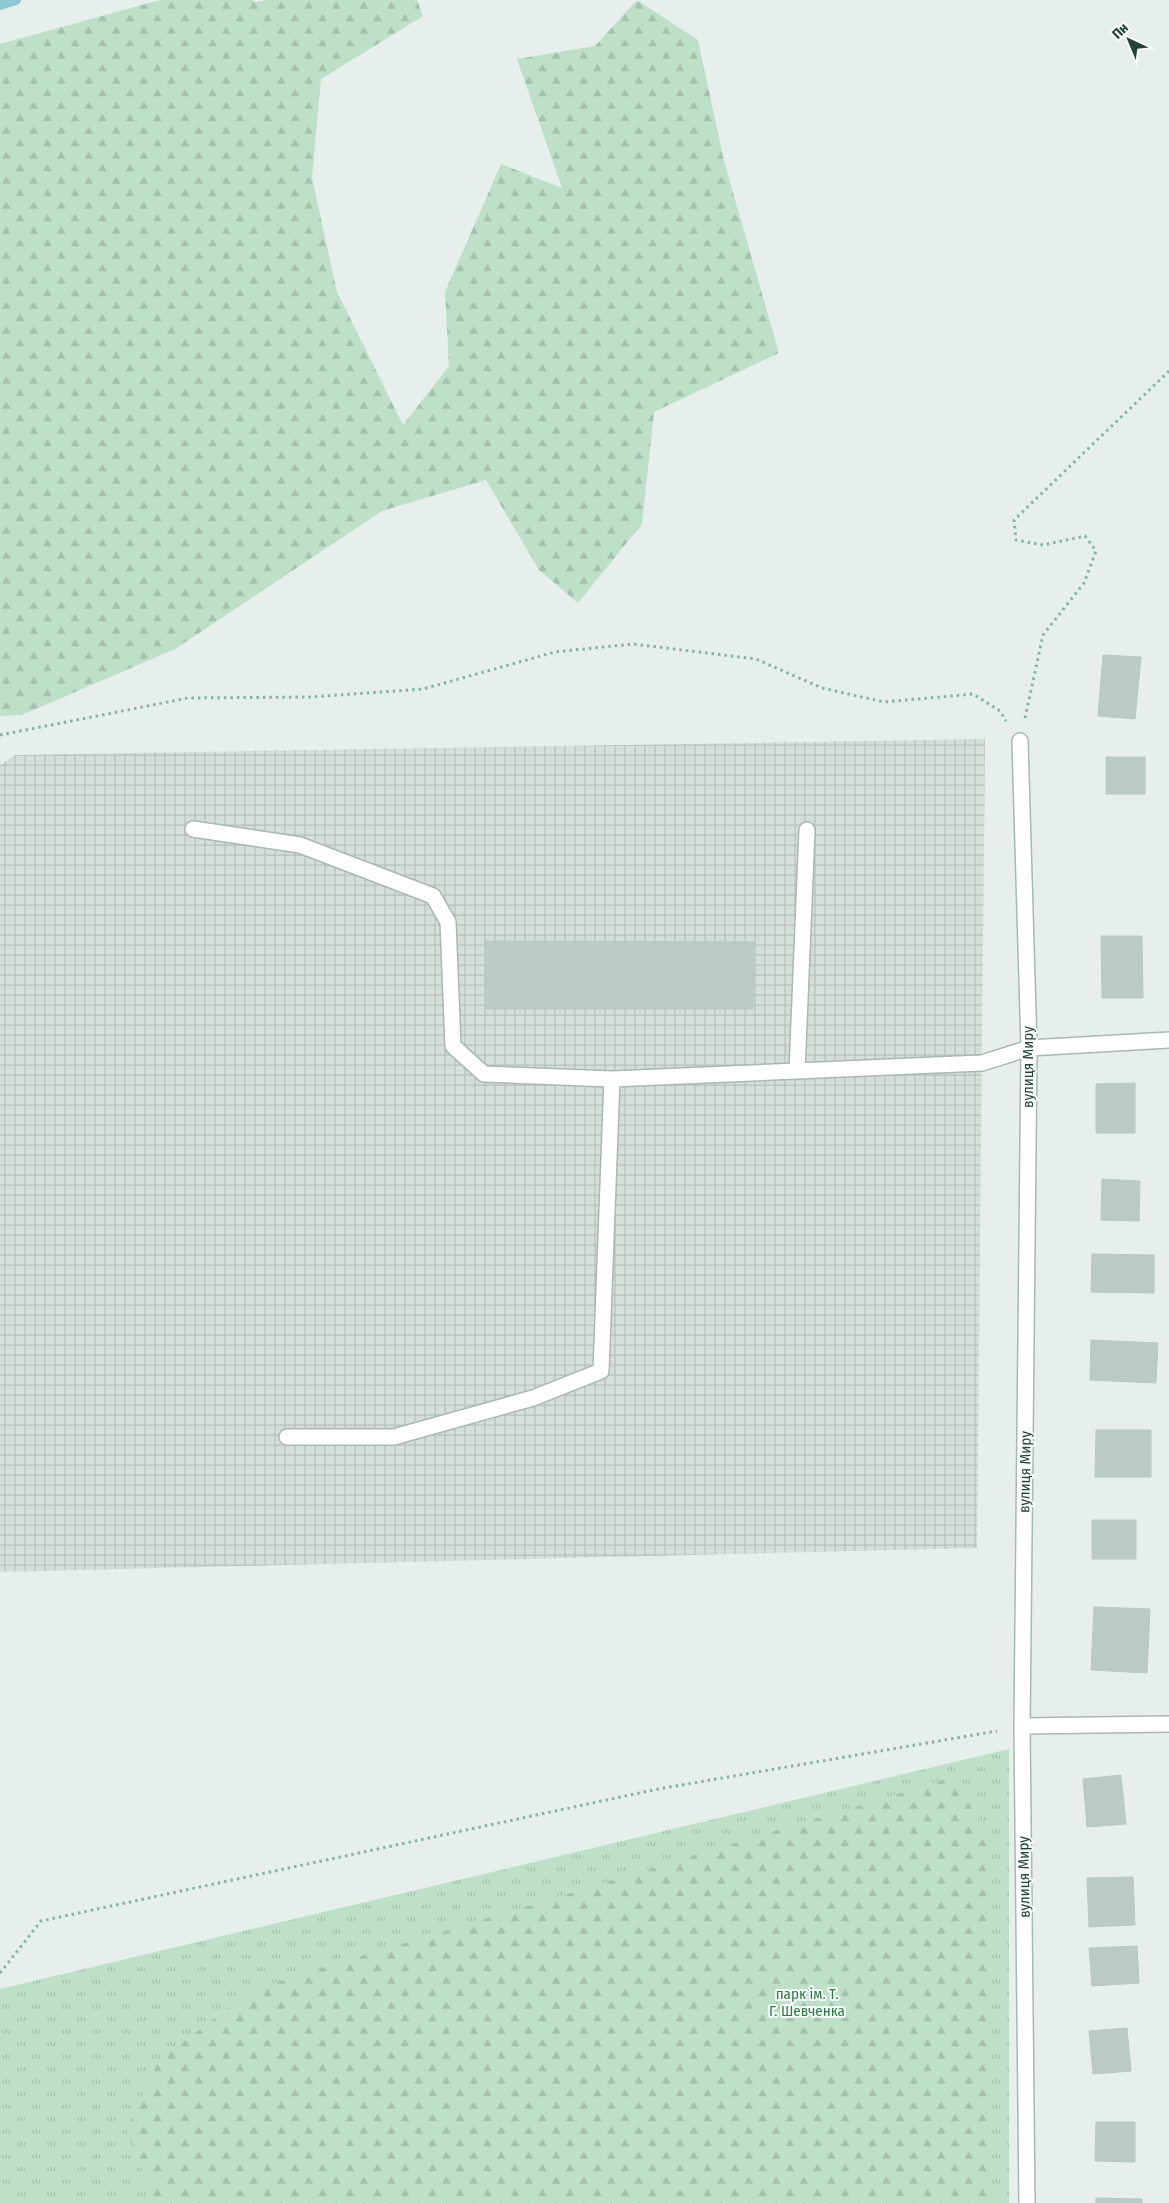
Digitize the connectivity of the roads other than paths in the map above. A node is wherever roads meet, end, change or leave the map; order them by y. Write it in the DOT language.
graph roads {
  1 [pos="1020,740"];
  2 [pos="194,828"];
  3 [pos="808,830"];
  4 [pos="1169,1040"];
  5 [pos="1029,1048"];
  6 [pos="797,1071"];
  7 [pos="612,1079"];
  8 [pos="287,1436"];
  9 [pos="1169,1724"];
  10 [pos="1022,1726"];
  11 [pos="1027,2203"];
  1 -- 5 [label="street, вулиця Миру"];
  2 -- 7 [label="street"];
  3 -- 6 [label="street"];
  4 -- 5 [label="street"];
  5 -- 6 [label="street"];
  5 -- 10 [label="street, вулиця Миру"];
  6 -- 7 [label="street"];
  7 -- 8 [label="street"];
  9 -- 10 [label="street"];
  10 -- 11 [label="street, вулиця Миру"];
}
